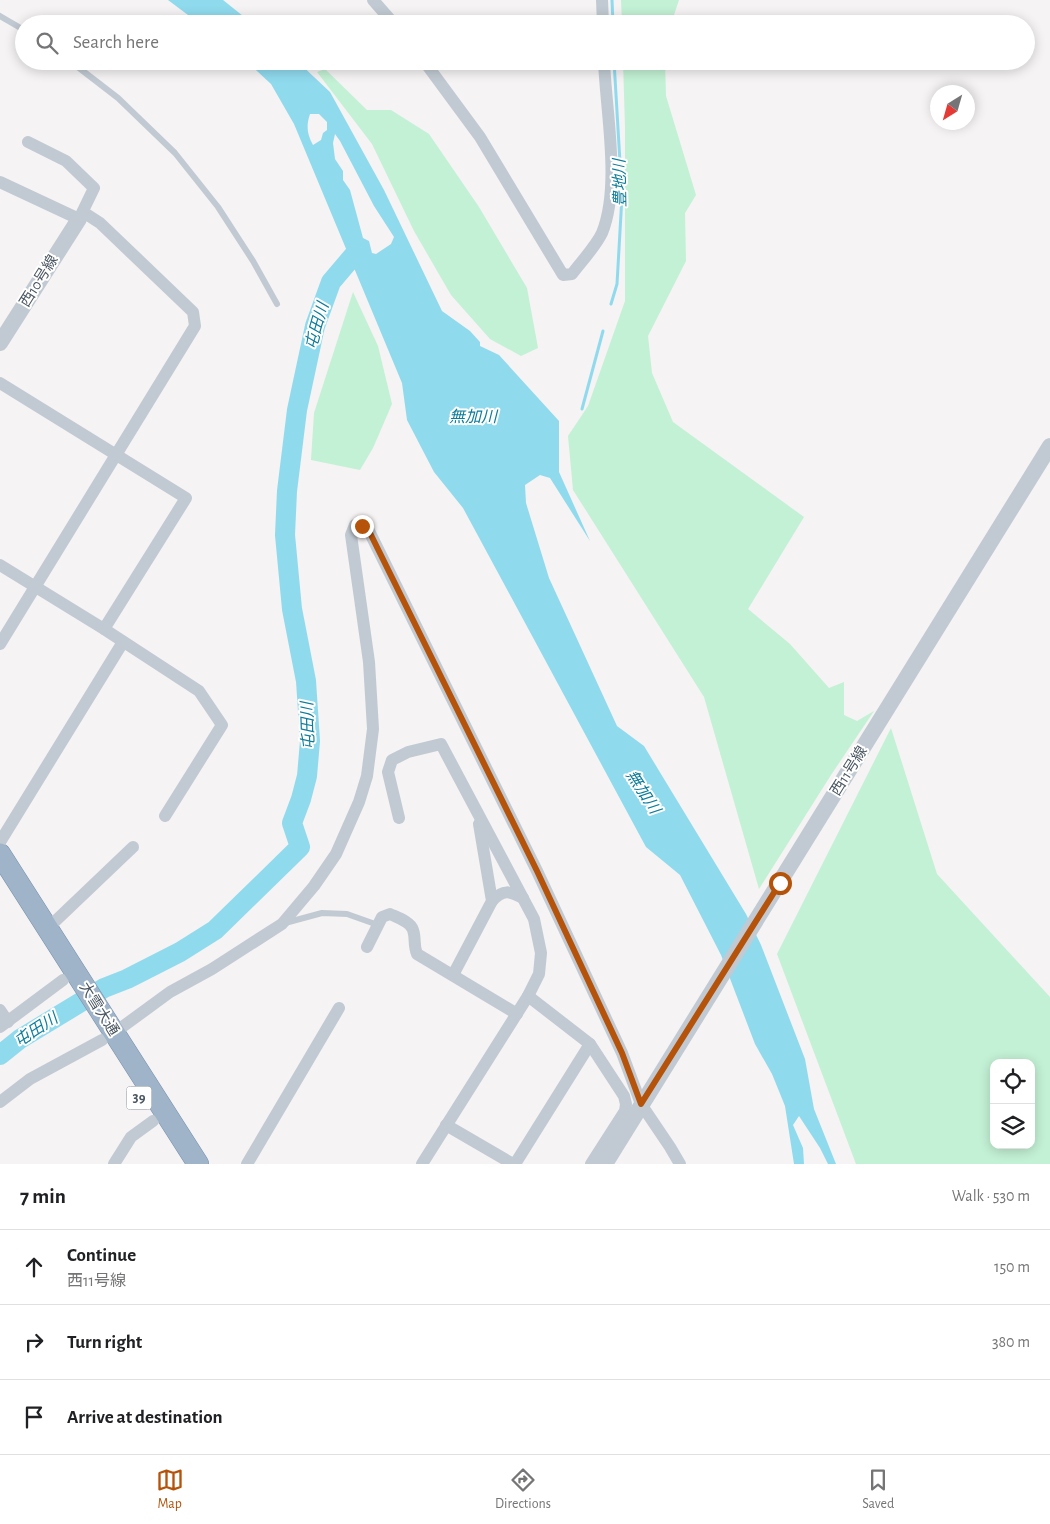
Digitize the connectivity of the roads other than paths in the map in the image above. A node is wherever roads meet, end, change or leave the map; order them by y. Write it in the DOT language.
graph roads {
  1 [pos="373,0"];
  2 [pos="602,0"];
  3 [pos="386,15"];
  4 [pos="603,15"];
  5 [pos="0,16"];
  6 [pos="15,25"];
  7 [pos="82,70"];
  8 [pos="431,70"];
  9 [pos="605,70"];
  10 [pos="28,142"];
  11 [pos="0,182"];
  12 [pos="81,215"];
  13 [pos="277,304"];
  14 [pos="0,343"];
  15 [pos="0,383"];
  16 [pos="1050,446"];
  17 [pos="116,454"];
  18 [pos="0,565"];
  19 [pos="35,586"];
  20 [pos="104,629"];
  21 [pos="122,642"];
  22 [pos="0,644"];
  23 [pos="477,812"];
  24 [pos="165,816"];
  25 [pos="399,818"];
  26 [pos="0,842"];
  27 [pos="133,847"];
  28 [pos="0,854"];
  29 [pos="0,879"];
  30 [pos="523,898"];
  31 [pos="492,901"];
  32 [pos="282,924"];
  33 [pos="378,925"];
  34 [pos="48,929"];
  35 [pos="366,947"];
  36 [pos="453,976"];
  37 [pos="70,983"];
  38 [pos="528,996"];
  39 [pos="339,1008"];
  40 [pos="0,1010"];
  41 [pos="517,1014"];
  42 [pos="4,1025"];
  43 [pos="105,1032"];
  44 [pos="590,1044"];
  45 [pos="644,1099"];
  46 [pos="0,1102"];
  47 [pos="153,1120"];
  48 [pos="446,1125"];
  49 [pos="500,1161"];
  50 [pos="114,1164"];
  51 [pos="181,1164"];
  52 [pos="198,1164"];
  53 [pos="247,1164"];
  54 [pos="422,1164"];
  55 [pos="514,1164"];
  56 [pos="591,1164"];
  57 [pos="605,1164"];
  58 [pos="680,1164"];
  1 -- 3 [label="street"];
  2 -- 4 [label="street"];
  5 -- 6 [label="lane"];
  7 -- 13 [label="lane"];
  8 -- 9 [label="street"];
  10 -- 12 [label="street"];
  11 -- 12 [label="street"];
  12 -- 14 [label="street, 西10号線"];
  12 -- 17 [label="street"];
  15 -- 17 [label="street"];
  16 -- 45 [label="street, 西11号線"];
  17 -- 19 [label="street"];
  17 -- 20 [label="street"];
  18 -- 19 [label="street"];
  19 -- 20 [label="street"];
  19 -- 22 [label="street"];
  20 -- 21 [label="street"];
  21 -- 24 [label="street"];
  21 -- 26 [label="street"];
  23 -- 25 [label="street"];
  23 -- 30 [label="street"];
  23 -- 31 [label="street"];
  27 -- 34 [label="street"];
  28 -- 34 [label="highway, 大雪大通 / 39"];
  29 -- 37 [label="highway, 大雪大通 / 39"];
  30 -- 31 [label="street"];
  30 -- 38 [label="street"];
  31 -- 36 [label="street"];
  32 -- 33 [label="lane"];
  32 -- 43 [label="street"];
  32 -- 45 [label="street"];
  33 -- 35 [label="street"];
  33 -- 36 [label="street"];
  34 -- 37 [label="highway, 大雪大通 / 39"];
  36 -- 41 [label="street"];
  37 -- 42 [label="street"];
  37 -- 43 [label="highway, 大雪大通 / 39"];
  38 -- 41 [label="street"];
  38 -- 44 [label="street"];
  39 -- 53 [label="street"];
  40 -- 42 [label="street"];
  41 -- 48 [label="street"];
  43 -- 46 [label="street"];
  43 -- 47 [label="highway, 大雪大通 / 39"];
  43 -- 52 [label="highway, 大雪大通 / 39"];
  44 -- 55 [label="street"];
  44 -- 56 [label="street"];
  45 -- 57 [label="street, 西11号線"];
  45 -- 58 [label="street"];
  47 -- 50 [label="street"];
  47 -- 51 [label="highway, 大雪大通 / 39"];
  48 -- 49 [label="street"];
  48 -- 54 [label="street"];
  49 -- 55 [label="street"];
}
